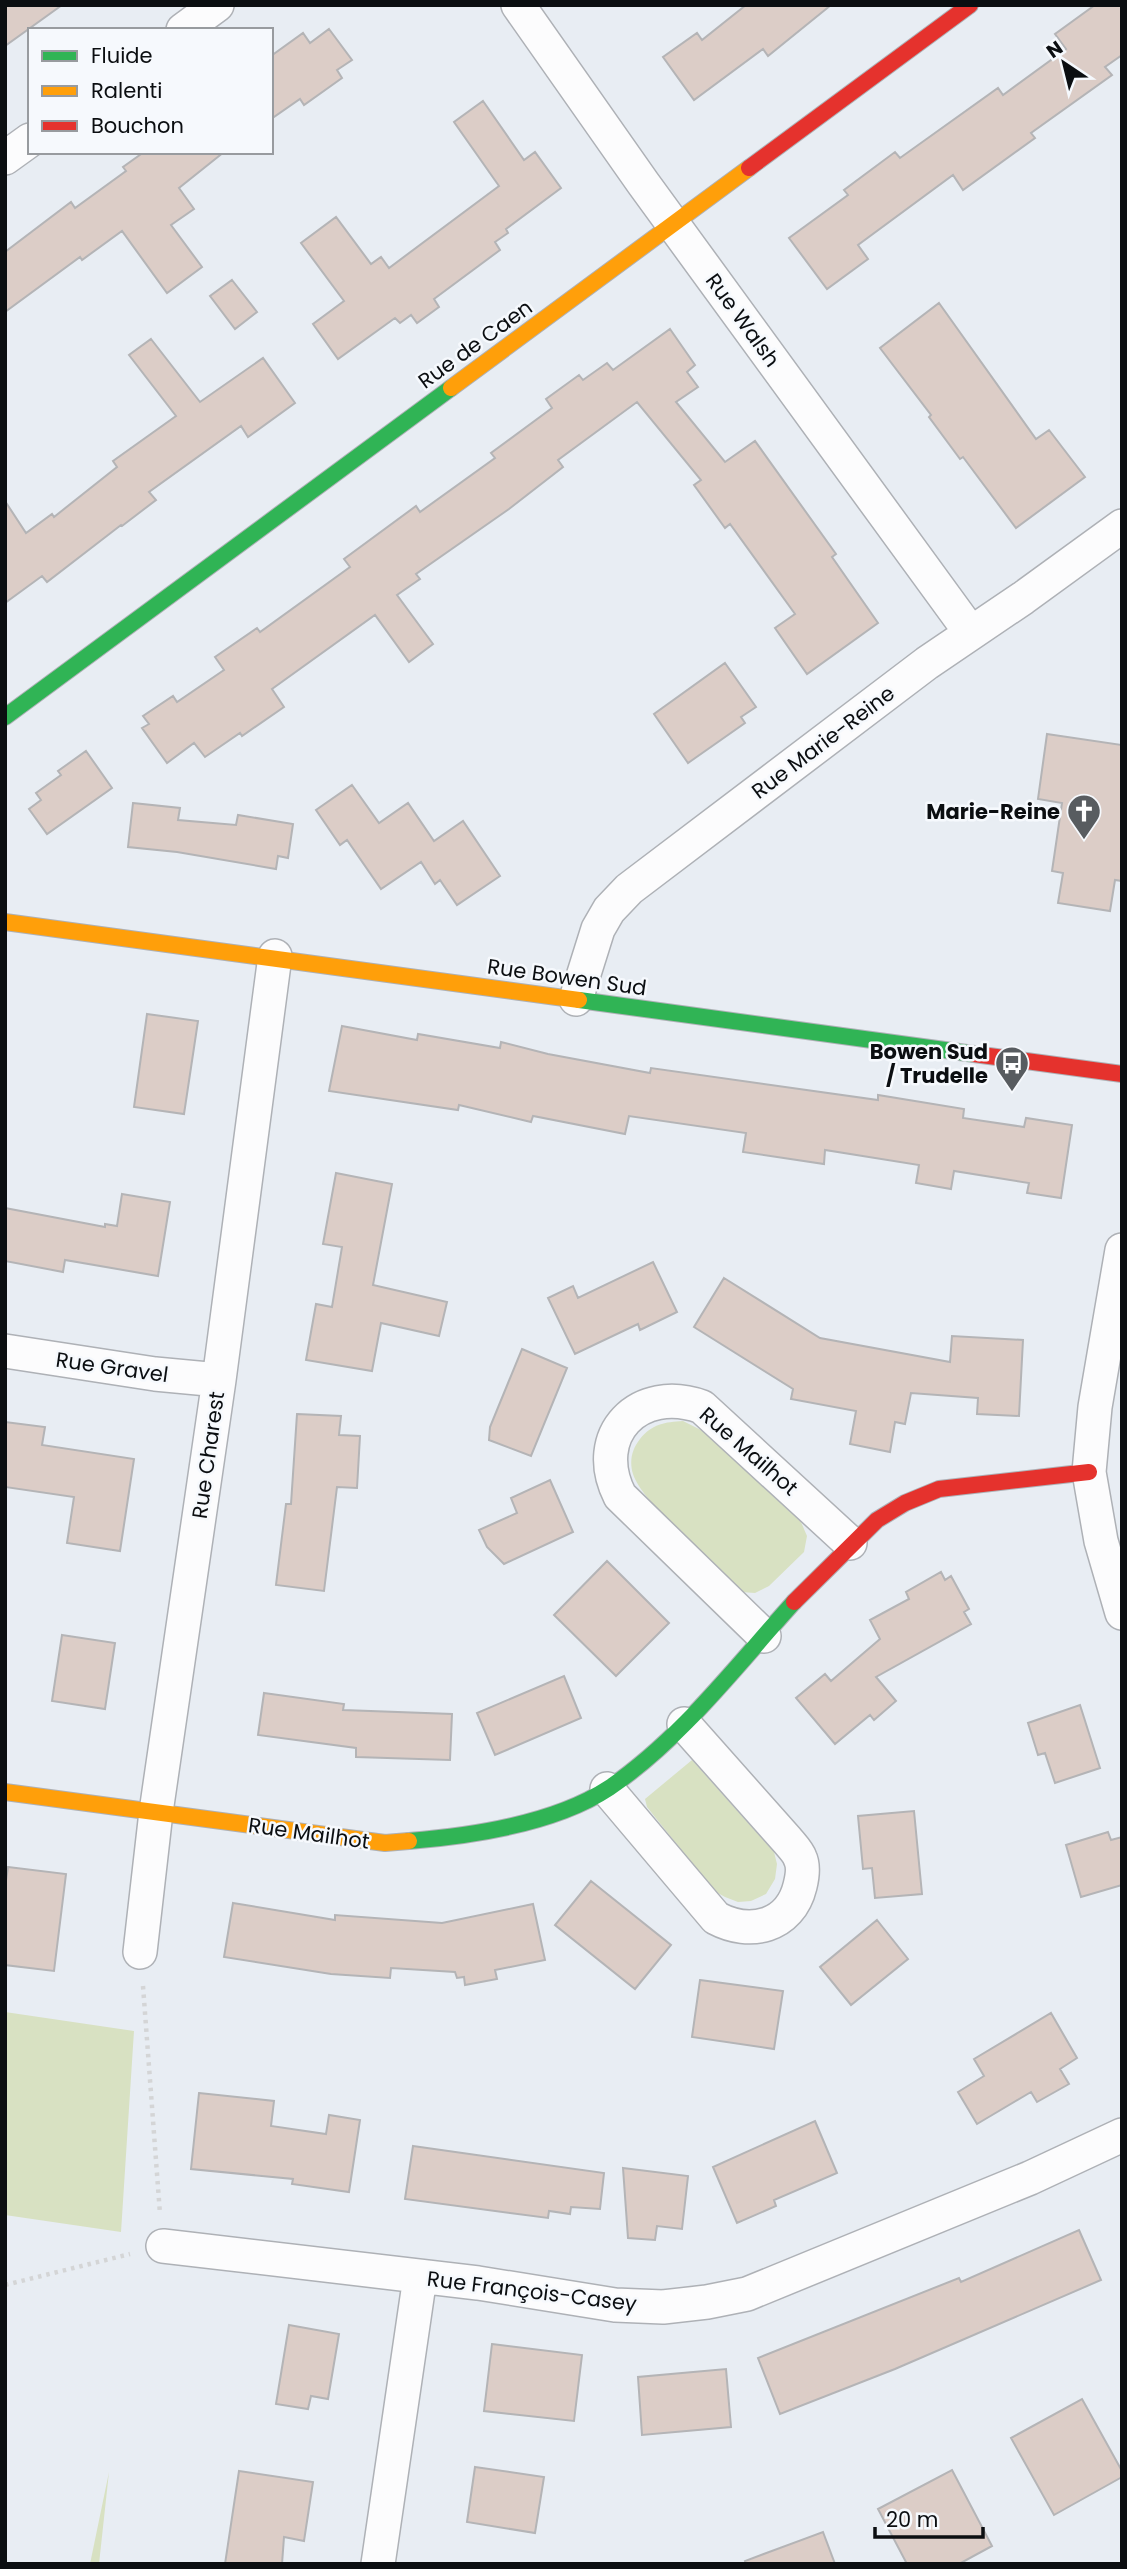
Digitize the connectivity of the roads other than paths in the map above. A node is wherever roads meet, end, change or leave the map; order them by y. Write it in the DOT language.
graph roads {
  1 [pos="217,5"];
  2 [pos="518,5"];
  3 [pos="970,5"];
  4 [pos="186,28"];
  5 [pos="28,141"];
  6 [pos="5,158"];
  7 [pos="673,224"];
  8 [pos="1122,526"];
  9 [pos="971,633"];
  10 [pos="5,717"];
  11 [pos="5,922"];
  12 [pos="275,957"];
  13 [pos="576,999"];
  14 [pos="1122,1074"];
  15 [pos="1122,1250"];
  16 [pos="5,1351"];
  17 [pos="219,1380"];
  18 [pos="1089,1472"];
  19 [pos="850,1543"];
  20 [pos="1122,1612"];
  21 [pos="764,1636"];
  22 [pos="684,1724"];
  23 [pos="607,1789"];
  24 [pos="5,1792"];
  25 [pos="156,1812"];
  26 [pos="140,1952"];
  27 [pos="1122,2135"];
  28 [pos="163,2246"];
  29 [pos="420,2277"];
  30 [pos="378,2564"];
  1 -- 4 [label="street"];
  2 -- 7 [label="street, Rue Walsh"];
  3 -- 7 [label="street, Rue de Caen"];
  5 -- 6 [label="street"];
  7 -- 9 [label="street, Rue Walsh"];
  7 -- 10 [label="street, Rue de Caen"];
  8 -- 9 [label="street, Rue Marie-Reine"];
  9 -- 13 [label="street, Rue Marie-Reine"];
  11 -- 12 [label="street, Rue Bowen Sud"];
  12 -- 13 [label="street, Rue Bowen Sud"];
  12 -- 17 [label="street, Rue Charest"];
  13 -- 14 [label="street, Rue Bowen Sud"];
  15 -- 18 [label="street"];
  16 -- 17 [label="street, Rue Gravel"];
  17 -- 25 [label="street, Rue Charest"];
  18 -- 19 [label="street, Rue Mailhot"];
  18 -- 20 [label="street"];
  19 -- 21 [label="street, Rue Mailhot"];
  19 -- 21 [label="street, Rue Mailhot"];
  21 -- 22 [label="street, Rue Mailhot"];
  22 -- 23 [label="street, Rue Mailhot"];
  22 -- 23 [label="street"];
  23 -- 25 [label="street, Rue Mailhot"];
  24 -- 25 [label="street, Rue Mailhot"];
  25 -- 26 [label="street, Rue Charest"];
  27 -- 29 [label="street, Rue François-Casey"];
  28 -- 29 [label="street, Rue François-Casey"];
  29 -- 30 [label="street"];
}
